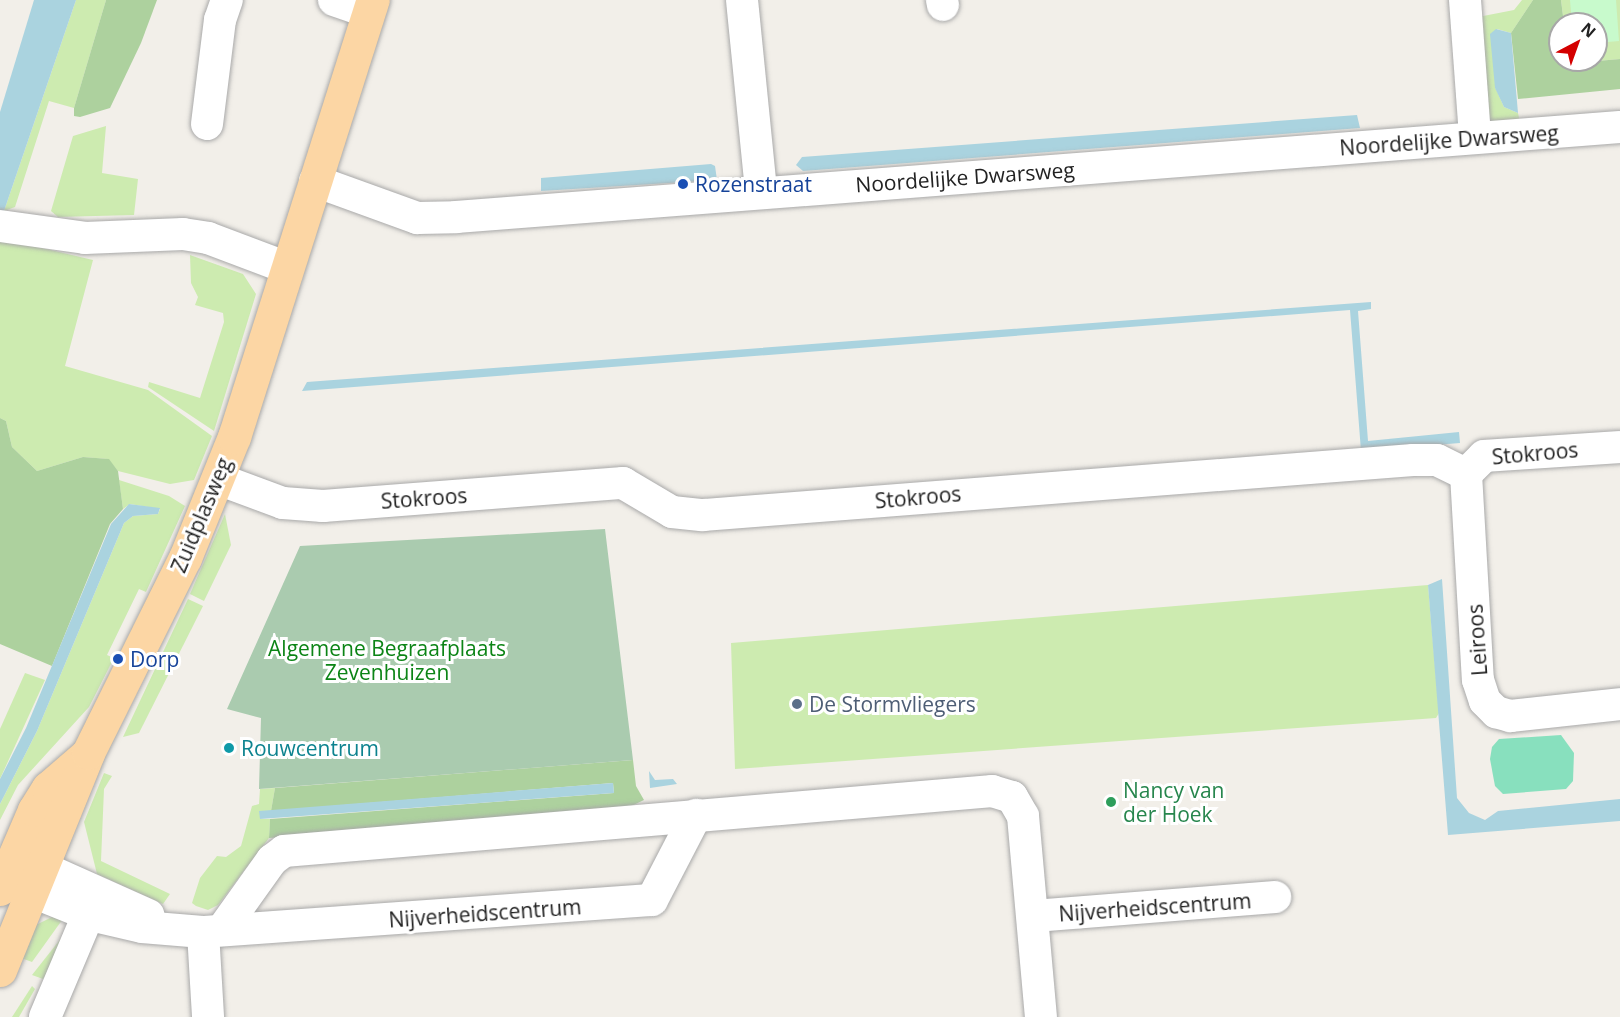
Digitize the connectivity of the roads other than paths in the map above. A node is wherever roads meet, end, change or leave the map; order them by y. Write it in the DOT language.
graph roads {
  1 [pos="227,0"];
  2 [pos="333,0"];
  3 [pos="742,0"];
  4 [pos="1465,0"];
  5 [pos="371,6"];
  6 [pos="207,124"];
  7 [pos="1620,127"];
  8 [pos="1474,137"];
  9 [pos="315,181"];
  10 [pos="761,192"];
  11 [pos="0,226"];
  12 [pos="288,268"];
  13 [pos="1620,447"];
  14 [pos="1466,474"];
  15 [pos="218,479"];
  16 [pos="1620,704"];
  17 [pos="696,815"];
  18 [pos="19,879"];
  19 [pos="1275,897"];
  20 [pos="94,904"];
  21 [pos="1034,916"];
  22 [pos="201,931"];
  23 [pos="0,970"];
  24 [pos="45,1017"];
  25 [pos="208,1017"];
  26 [pos="1041,1017"];
  1 -- 6 [label="street"];
  2 -- 5 [label="street"];
  3 -- 10 [label="street"];
  4 -- 8 [label="street"];
  5 -- 9 [label="main road, Zuidplasweg"];
  7 -- 8 [label="street, Noordelijke Dwarsweg"];
  8 -- 10 [label="street, Noordelijke Dwarsweg"];
  9 -- 10 [label="street, Noordelijke Dwarsweg"];
  9 -- 12 [label="main road, Zuidplasweg"];
  11 -- 12 [label="street"];
  12 -- 15 [label="main road, Zuidplasweg"];
  13 -- 14 [label="street, Stokroos"];
  14 -- 15 [label="street, Stokroos"];
  14 -- 16 [label="street, Leiroos"];
  15 -- 18 [label="main road, Zuidplasweg"];
  17 -- 21 [label="street, Nijverheidscentrum"];
  17 -- 22 [label="street, Nijverheidscentrum"];
  17 -- 22 [label="street, Nijverheidscentrum"];
  18 -- 20 [label="street, Nijverheidscentrum"];
  18 -- 23 [label="main road, Zuidplasweg"];
  19 -- 21 [label="street, Nijverheidscentrum"];
  20 -- 22 [label="street, Nijverheidscentrum"];
  20 -- 24 [label="street"];
  21 -- 26 [label="street, Nijverheidscentrum"];
  22 -- 25 [label="street"];
}
